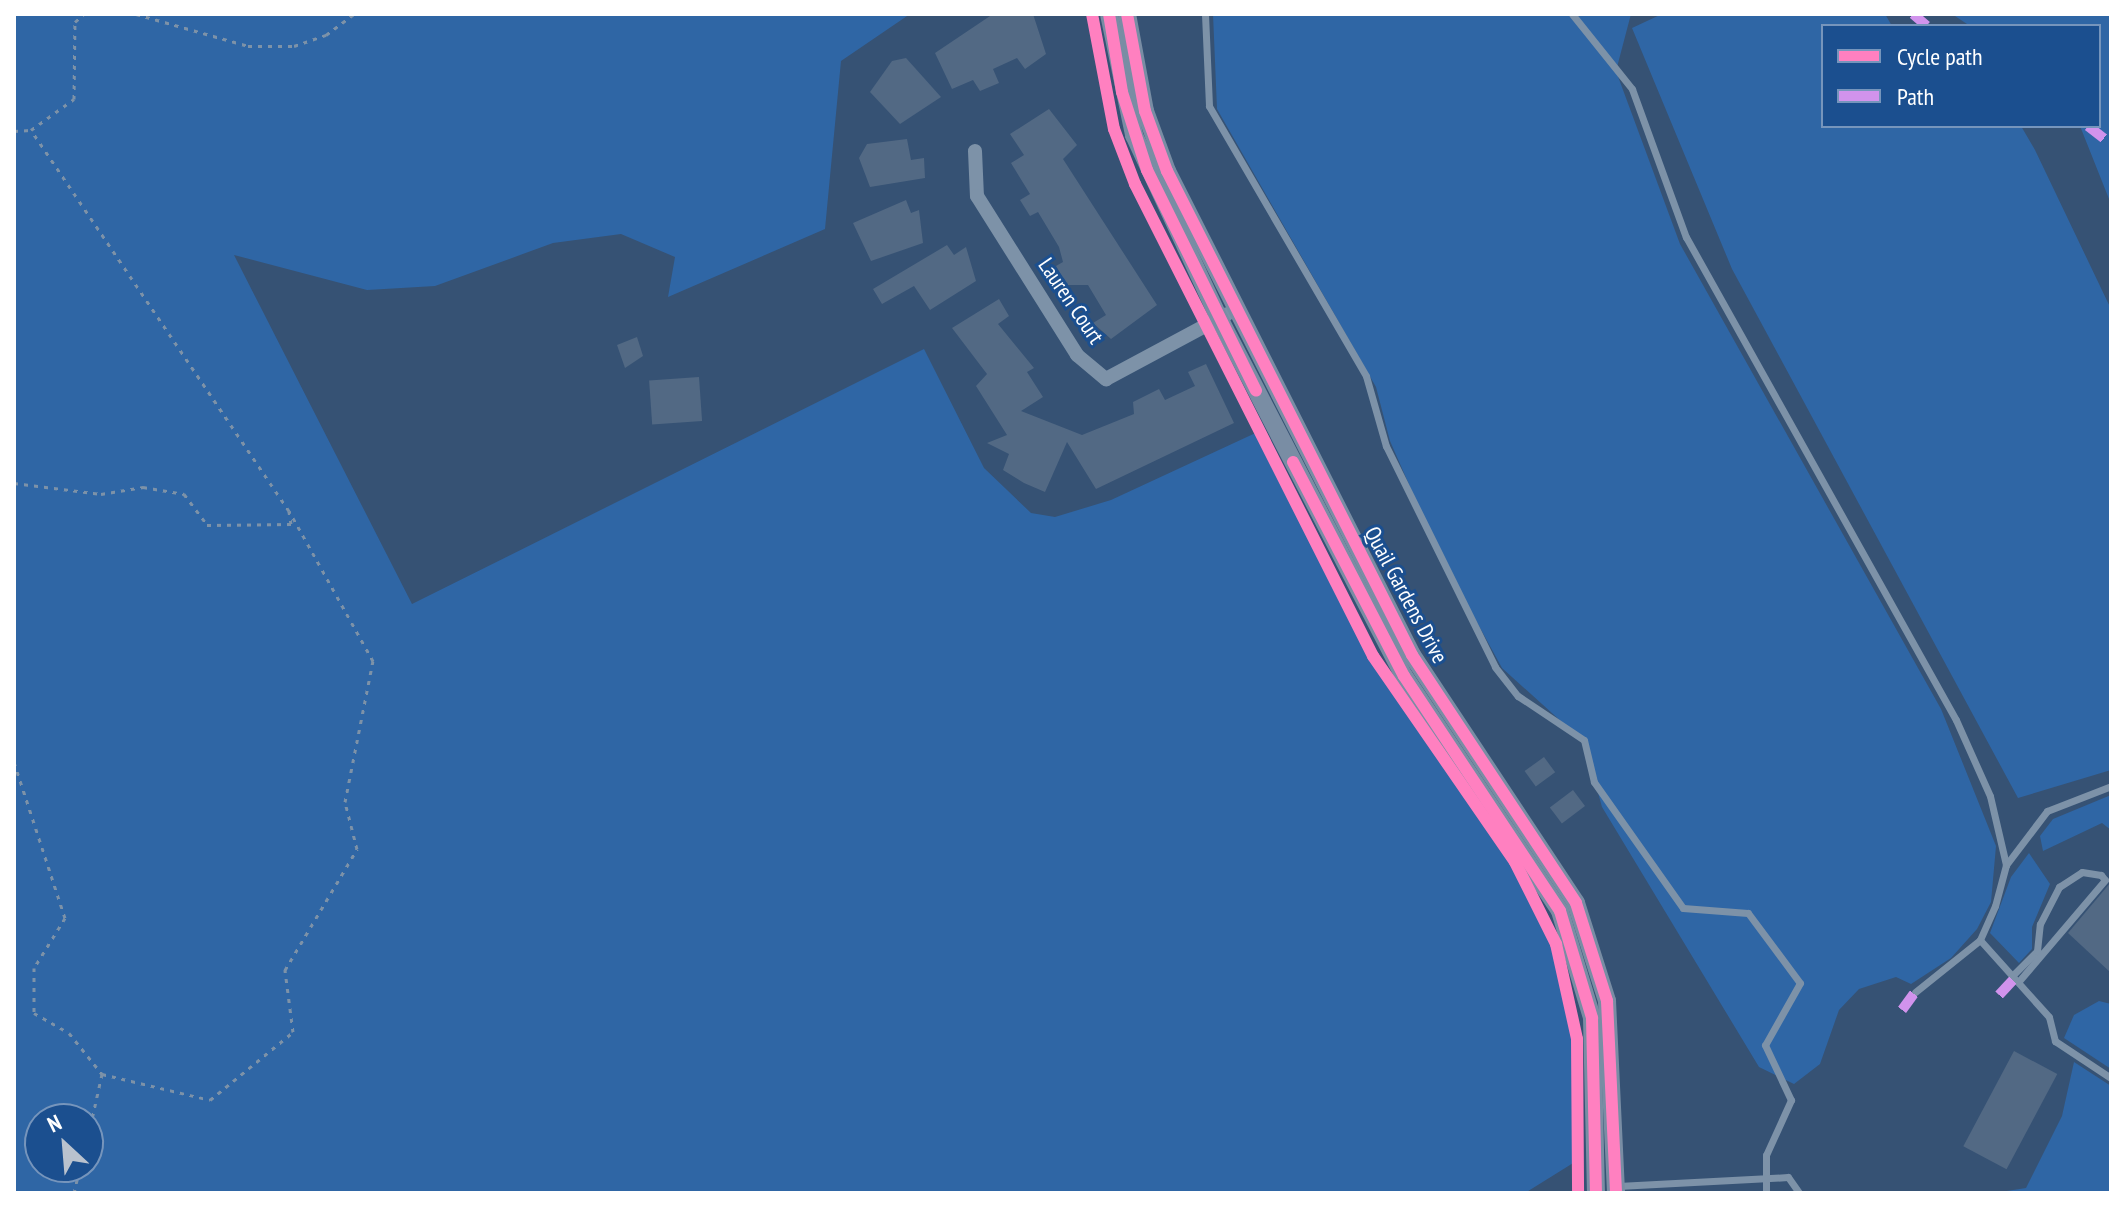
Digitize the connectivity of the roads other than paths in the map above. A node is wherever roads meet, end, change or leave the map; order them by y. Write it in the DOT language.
graph roads {
  1 [pos="1109,14"];
  2 [pos="1127,14"];
  3 [pos="1205,14"];
  4 [pos="1572,14"];
  5 [pos="975,151"];
  6 [pos="1238,309"];
  7 [pos="1219,318"];
  8 [pos="2111,786"];
  9 [pos="2006,865"];
  10 [pos="1980,940"];
  11 [pos="2014,974"];
  12 [pos="2019,981"];
  13 [pos="1915,992"];
  14 [pos="2111,1078"];
  15 [pos="1766,1182"];
  16 [pos="1596,1189"];
  17 [pos="1616,1189"];
  18 [pos="1766,1193"];
  19 [pos="1799,1193"];
  1 -- 7 [label="main road, Quail Gardens Drive"];
  2 -- 6 [label="main road, Quail Gardens Drive"];
  3 -- 15 [label="lane"];
  4 -- 9 [label="lane"];
  5 -- 7 [label="street, Lauren Court"];
  6 -- 7 [label="street, Lauren Court"];
  6 -- 17 [label="main road, Quail Gardens Drive"];
  7 -- 16 [label="main road, Quail Gardens Drive"];
  8 -- 9 [label="lane"];
  9 -- 10 [label="lane"];
  10 -- 11 [label="lane"];
  10 -- 13 [label="lane"];
  11 -- 12 [label="lane"];
  11 -- 12 [label="lane"];
  12 -- 14 [label="lane"];
  15 -- 17 [label="lane"];
  15 -- 18 [label="lane"];
  15 -- 19 [label="lane"];
  16 -- 17 [label="lane"];
}
